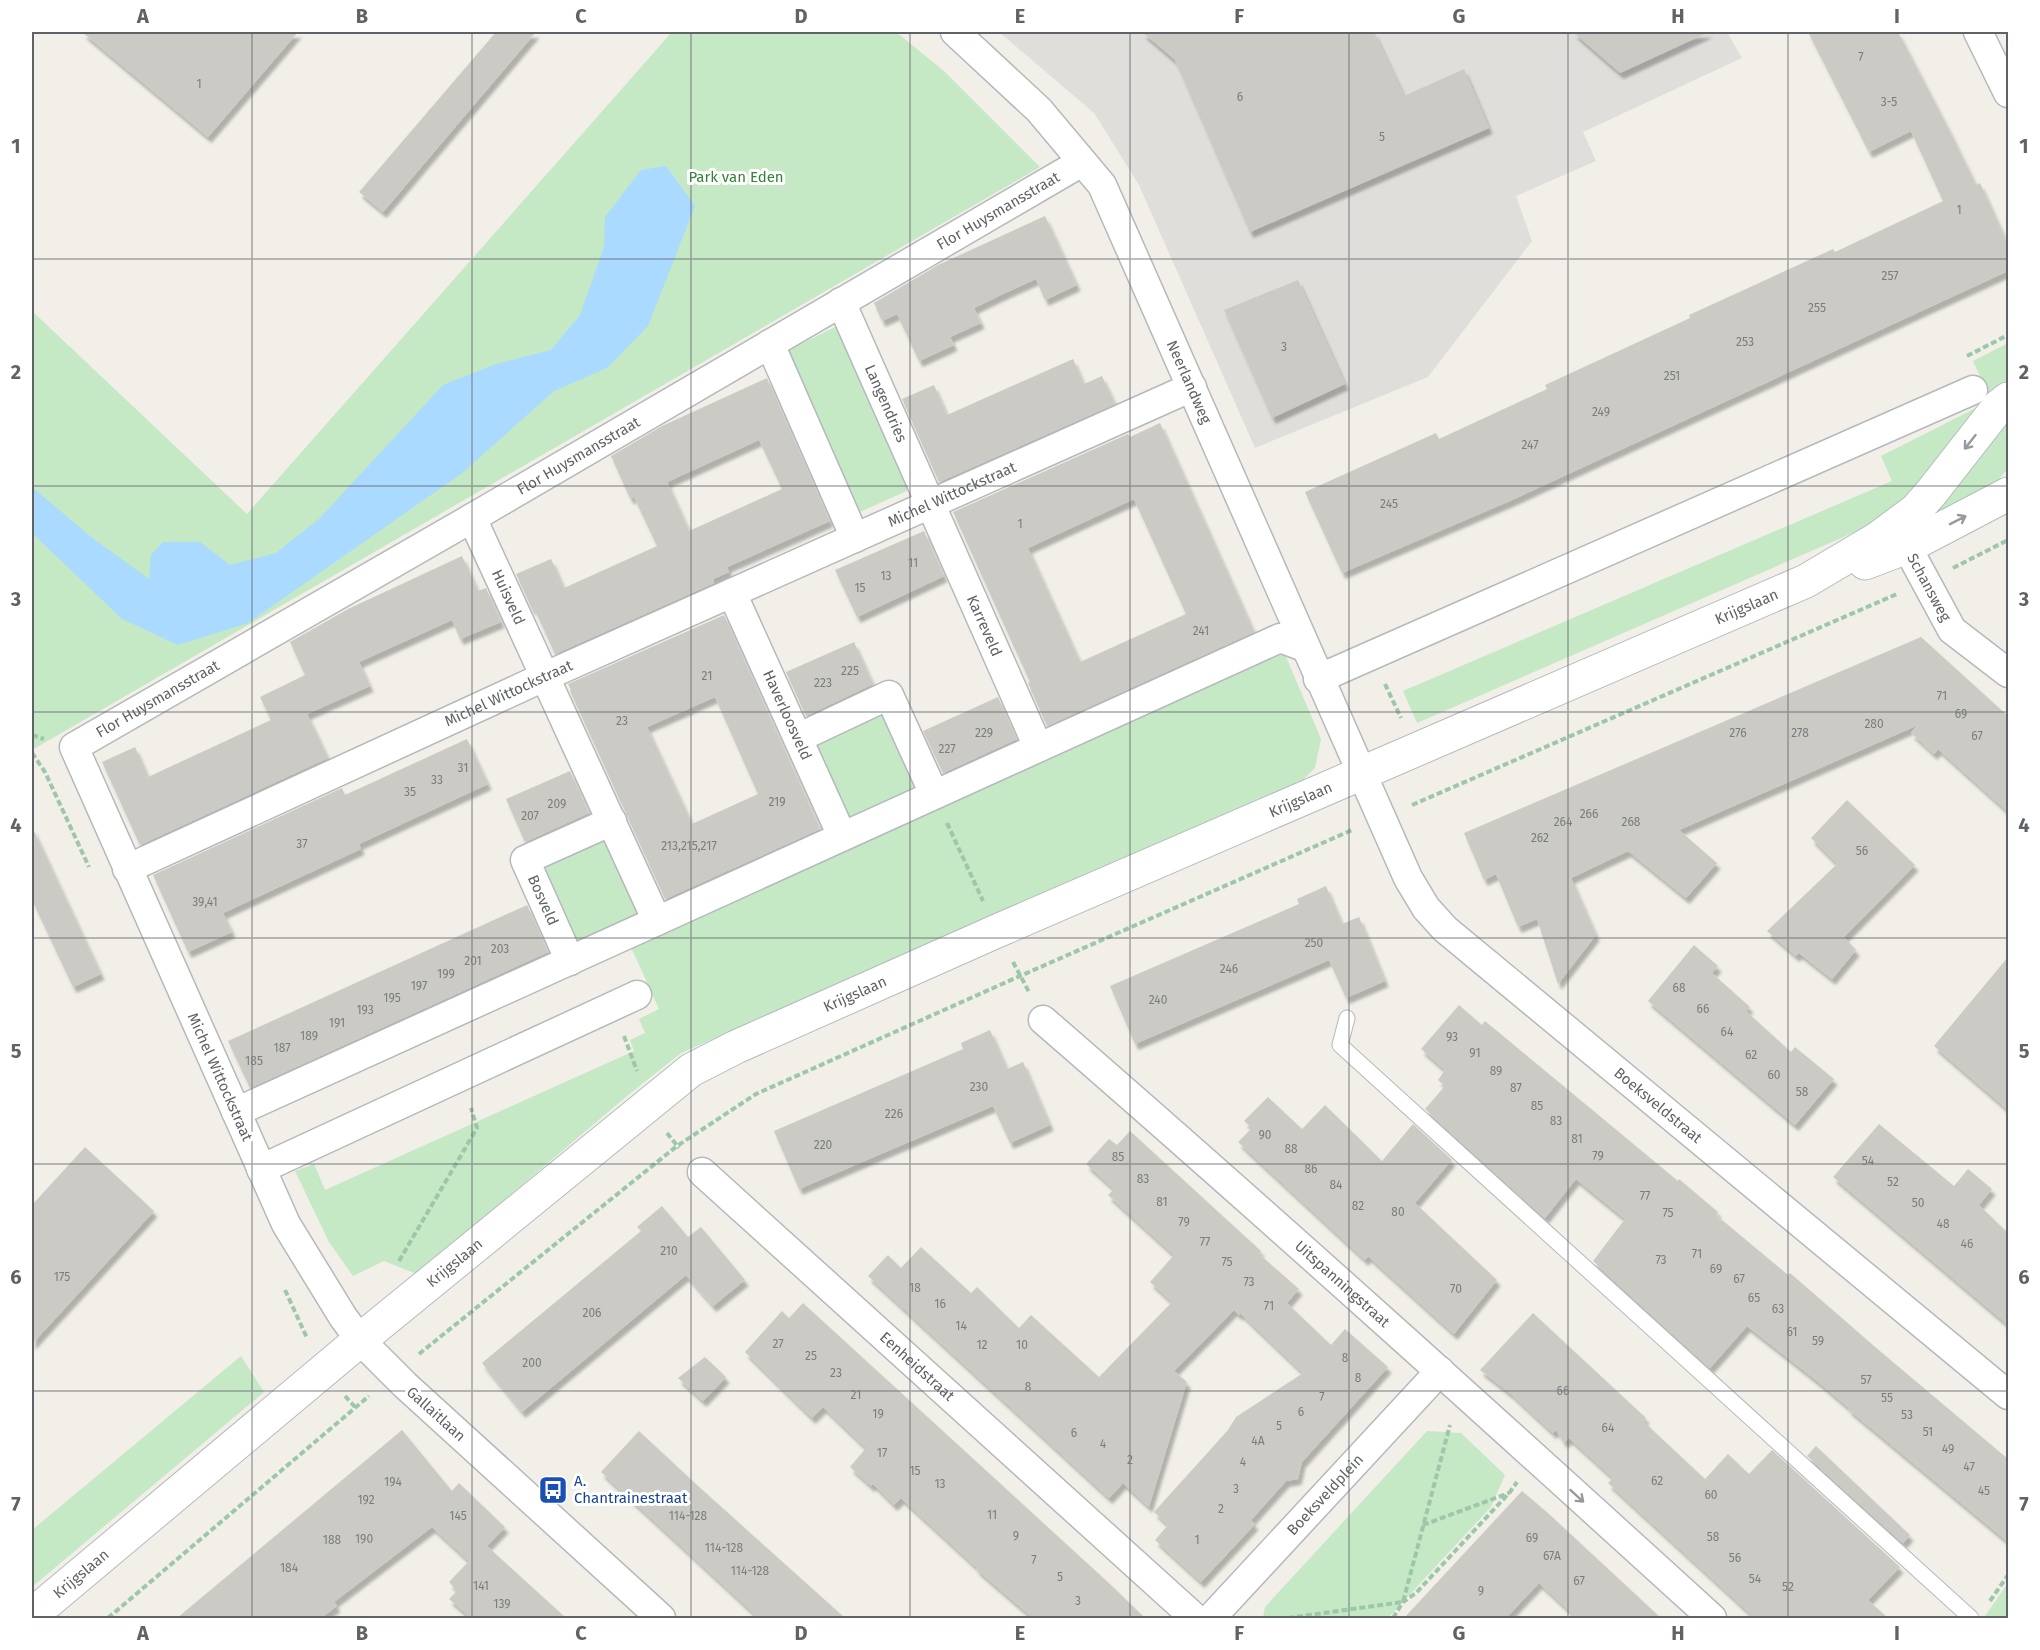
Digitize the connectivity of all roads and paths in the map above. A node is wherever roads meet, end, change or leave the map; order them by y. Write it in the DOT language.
graph roads {
  1 [pos="955,32"];
  2 [pos="1978,32"];
  3 [pos="2008,93"];
  4 [pos="1082,162"];
  5 [pos="841,302"];
  6 [pos="770,344"];
  7 [pos="1192,387"];
  8 [pos="1974,390"];
  9 [pos="2008,399"];
  10 [pos="2008,494"];
  11 [pos="932,504"];
  12 [pos="472,518"];
  13 [pos="855,538"];
  14 [pos="2008,540"];
  15 [pos="1907,546"];
  16 [pos="1806,581"];
  17 [pos="1926,581"];
  18 [pos="732,593"];
  19 [pos="1304,647"];
  20 [pos="1372,655"];
  21 [pos="2008,673"];
  22 [pos="546,676"];
  23 [pos="1318,679"];
  24 [pos="798,738"];
  25 [pos="1038,747"];
  26 [pos="1415,750"];
  27 [pos="1360,773"];
  28 [pos="934,794"];
  29 [pos="1436,794"];
  30 [pos="1380,818"];
  31 [pos="612,821"];
  32 [pos="842,836"];
  33 [pos="127,869"];
  34 [pos="657,921"];
  35 [pos="997,932"];
  36 [pos="570,961"];
  37 [pos="1020,976"];
  38 [pos="637,995"];
  39 [pos="1347,1018"];
  40 [pos="1043,1020"];
  41 [pos="462,1076"];
  42 [pos="646,1106"];
  43 [pos="236,1112"];
  44 [pos="677,1146"];
  45 [pos="261,1169"];
  46 [pos="702,1172"];
  47 [pos="414,1297"];
  48 [pos="360,1340"];
  49 [pos="1440,1371"];
  50 [pos="394,1374"];
  51 [pos="2008,1395"];
  52 [pos="1534,1456"];
  53 [pos="1509,1492"];
  54 [pos="1422,1525"];
  55 [pos="2008,1575"];
  56 [pos="1403,1602"];
  57 [pos="1341,1610"];
  58 [pos="1977,1614"];
  59 [pos="32,1615"];
  60 [pos="108,1618"];
  61 [pos="661,1618"];
  62 [pos="1195,1618"];
  63 [pos="1212,1618"];
  64 [pos="1288,1618"];
  65 [pos="1339,1618"];
  66 [pos="1393,1618"];
  67 [pos="1712,1618"];
  1 -- 4 [label="street, Neerlandweg"];
  2 -- 3 [label="street"];
  4 -- 5 [label="street, Flor Huysmansstraat"];
  4 -- 7 [label="street, Neerlandweg"];
  5 -- 6 [label="street, Flor Huysmansstraat"];
  5 -- 11 [label="street, Langendries"];
  6 -- 12 [label="street, Flor Huysmansstraat"];
  6 -- 13 [label="street"];
  7 -- 11 [label="street, Michel Wittockstraat"];
  7 -- 19 [label="street, Neerlandweg"];
  8 -- 20 [label="street"];
  9 -- 16 [label="street, Krijgslaan, one-way"];
  15 -- 10 [label="street, Krijgslaan, one-way"];
  11 -- 13 [label="street, Michel Wittockstraat"];
  11 -- 25 [label="street, Karreveld"];
  12 -- 22 [label="street, Huisveld"];
  12 -- 33 [label="street, Flor Huysmansstraat"];
  13 -- 18 [label="street, Michel Wittockstraat"];
  14 -- 17 [label="path"];
  15 -- 16 [label="street, Krijgslaan"];
  15 -- 17 [label="street, Schansweg"];
  16 -- 26 [label="street, Krijgslaan"];
  17 -- 21 [label="street, Schansweg"];
  17 -- 29 [label="path"];
  18 -- 22 [label="street, Michel Wittockstraat"];
  18 -- 24 [label="street, Haverloosveld"];
  19 -- 23 [label="street, Neerlandweg"];
  19 -- 25 [label="street"];
  20 -- 23 [label="street"];
  20 -- 26 [label="path"];
  22 -- 31 [label="street"];
  22 -- 33 [label="street, Michel Wittockstraat"];
  23 -- 27 [label="street, Neerlandweg"];
  24 -- 28 [label="street"];
  24 -- 32 [label="street, Haverloosveld"];
  25 -- 28 [label="street"];
  26 -- 27 [label="street, Krijgslaan"];
  26 -- 29 [label="path"];
  27 -- 30 [label="street, Boeksveldstraat"];
  27 -- 35 [label="street, Krijgslaan"];
  28 -- 32 [label="street"];
  28 -- 35 [label="path"];
  29 -- 30 [label="path"];
  30 -- 37 [label="path"];
  30 -- 51 [label="street, Boeksveldstraat"];
  31 -- 34 [label="street"];
  31 -- 36 [label="street, Bosveld"];
  32 -- 34 [label="street"];
  33 -- 43 [label="street, Michel Wittockstraat"];
  34 -- 36 [label="street"];
  35 -- 37 [label="path"];
  35 -- 42 [label="street, Krijgslaan"];
  36 -- 43 [label="street"];
  37 -- 40 [label="path"];
  37 -- 44 [label="path"];
  38 -- 41 [label="street"];
  39 -- 58 [label="lane"];
  40 -- 49 [label="street, Uitspanningstraat"];
  41 -- 45 [label="street"];
  41 -- 47 [label="path"];
  42 -- 44 [label="path"];
  42 -- 47 [label="street, Krijgslaan"];
  43 -- 45 [label="street, Michel Wittockstraat"];
  44 -- 46 [label="path"];
  44 -- 50 [label="path"];
  45 -- 48 [label="street, Gallaitlaan"];
  46 -- 62 [label="street, Eenheidstraat"];
  47 -- 48 [label="street, Krijgslaan"];
  48 -- 50 [label="street, Gallaitlaan"];
  48 -- 59 [label="street, Krijgslaan"];
  49 -- 52 [label="street, Uitspanningstraat"];
  49 -- 54 [label="path"];
  49 -- 63 [label="street, Boeksveldplein"];
  50 -- 60 [label="path"];
  50 -- 61 [label="street, Gallaitlaan"];
  52 -- 53 [label="path"];
  52 -- 67 [label="street, Uitspanningstraat, one-way"];
  53 -- 54 [label="path"];
  53 -- 56 [label="path"];
  54 -- 56 [label="path"];
  55 -- 58 [label="path"];
  56 -- 57 [label="path"];
  56 -- 66 [label="path"];
  57 -- 64 [label="path"];
  57 -- 65 [label="path"];
}
